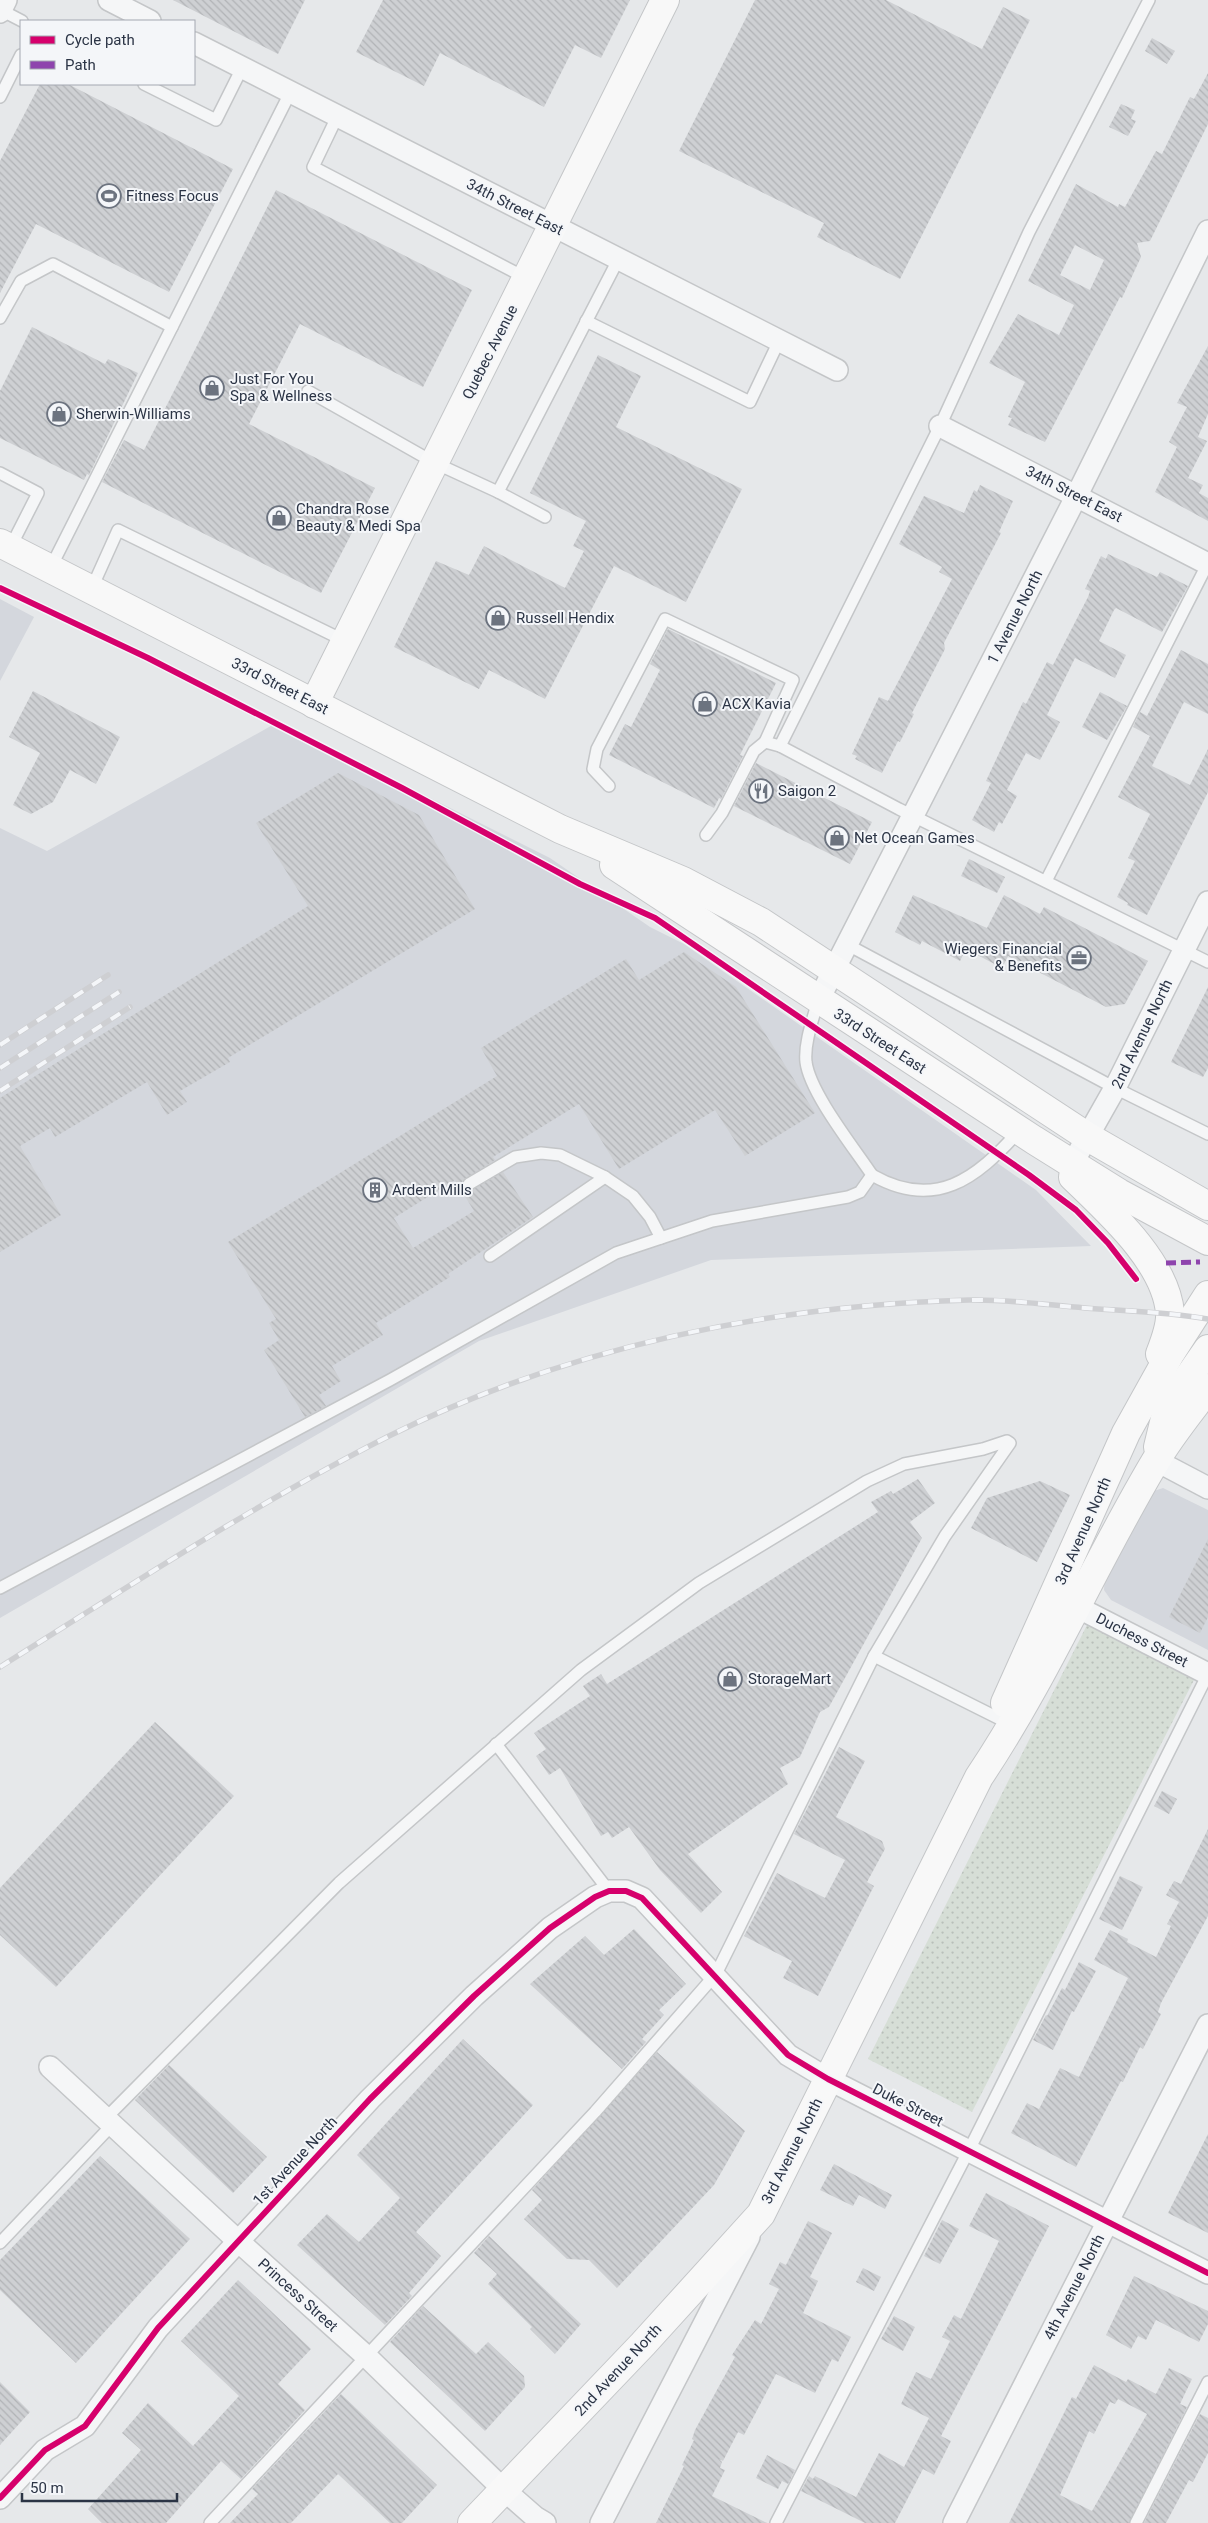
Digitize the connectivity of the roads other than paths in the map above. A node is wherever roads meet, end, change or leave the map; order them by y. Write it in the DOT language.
graph roads {
  1 [pos="109,0"];
  2 [pos="665,0"];
  3 [pos="1149,0"];
  4 [pos="2,7"];
  5 [pos="21,20"];
  6 [pos="148,20"];
  7 [pos="195,44"];
  8 [pos="20,57"];
  9 [pos="242,68"];
  10 [pos="146,85"];
  11 [pos="290,93"];
  12 [pos="0,97"];
  13 [pos="337,117"];
  14 [pos="552,227"];
  15 [pos="1208,231"];
  16 [pos="618,260"];
  17 [pos="527,278"];
  18 [pos="0,318"];
  19 [pos="586,322"];
  20 [pos="172,327"];
  21 [pos="779,341"];
  22 [pos="837,370"];
  23 [pos="308,391"];
  24 [pos="940,426"];
  25 [pos="435,463"];
  26 [pos="0,473"];
  27 [pos="498,492"];
  28 [pos="1077,495"];
  29 [pos="546,517"];
  30 [pos="5,545"];
  31 [pos="1208,563"];
  32 [pos="50,569"];
  33 [pos="91,590"];
  34 [pos="345,642"];
  35 [pos="314,704"];
  36 [pos="766,742"];
  37 [pos="780,746"];
  38 [pos="609,786"];
  39 [pos="913,816"];
  40 [pos="560,829"];
  41 [pos="706,835"];
  42 [pos="1046,881"];
  43 [pos="1208,902"];
  44 [pos="848,945"];
  45 [pos="1183,950"];
  46 [pos="1208,962"];
  47 [pos="835,969"];
  48 [pos="818,1001"];
  49 [pos="1115,1088"];
  50 [pos="1208,1134"];
  51 [pos="1027,1135"];
  52 [pos="1088,1137"];
  53 [pos="1072,1164"];
  54 [pos="872,1175"];
  55 [pos="604,1177"];
  56 [pos="469,1184"];
  57 [pos="1202,1200"];
  58 [pos="661,1238"];
  59 [pos="1208,1240"];
  60 [pos="490,1256"];
  61 [pos="1208,1295"];
  62 [pos="1208,1348"];
  63 [pos="1208,1388"];
  64 [pos="1126,1433"];
  65 [pos="1155,1460"];
  66 [pos="1208,1488"];
  67 [pos="0,1588"];
  68 [pos="1075,1606"];
  69 [pos="874,1656"];
  70 [pos="1208,1674"];
  71 [pos="998,1718"];
  72 [pos="496,1744"];
  73 [pos="979,1778"];
  74 [pos="609,1891"];
  75 [pos="716,1974"];
  76 [pos="1208,2025"];
  77 [pos="50,2067"];
  78 [pos="828,2079"];
  79 [pos="109,2122"];
  80 [pos="968,2150"];
  81 [pos="761,2214"];
  82 [pos="1107,2222"];
  83 [pos="238,2241"];
  84 [pos="0,2243"];
  85 [pos="1208,2273"];
  86 [pos="366,2356"];
  87 [pos="1208,2382"];
  88 [pos="503,2489"];
  89 [pos="0,2498"];
  90 [pos="210,2523"];
  91 [pos="472,2523"];
  92 [pos="545,2523"];
  93 [pos="601,2523"];
  94 [pos="776,2523"];
  95 [pos="954,2523"];
  96 [pos="1136,2523"];
  1 -- 6 [label="street"];
  2 -- 14 [label="main road, Quebec Avenue"];
  3 -- 24 [label="lane"];
  4 -- 5 [label="lane"];
  7 -- 9 [label="street, 34th Street East"];
  8 -- 12 [label="lane"];
  9 -- 10 [label="lane"];
  9 -- 11 [label="street, 34th Street East"];
  11 -- 13 [label="street, 34th Street East"];
  11 -- 20 [label="lane"];
  13 -- 14 [label="street, 34th Street East"];
  13 -- 17 [label="lane"];
  14 -- 16 [label="street, 34th Street East"];
  14 -- 17 [label="main road, Quebec Avenue"];
  15 -- 28 [label="street, 1 Avenue North"];
  16 -- 19 [label="lane"];
  16 -- 21 [label="street, 34th Street East"];
  17 -- 25 [label="main road, Quebec Avenue"];
  18 -- 20 [label="lane"];
  19 -- 21 [label="lane"];
  19 -- 27 [label="lane"];
  20 -- 32 [label="lane"];
  21 -- 22 [label="street, 34th Street East"];
  23 -- 25 [label="lane"];
  24 -- 28 [label="street, 34th Street East"];
  24 -- 37 [label="lane"];
  25 -- 27 [label="lane"];
  25 -- 34 [label="main road, Quebec Avenue"];
  26 -- 30 [label="lane"];
  27 -- 29 [label="lane"];
  28 -- 31 [label="street, 34th Street East"];
  28 -- 39 [label="street, 1 Avenue North"];
  30 -- 32 [label="main road, 33rd Street East"];
  31 -- 42 [label="lane"];
  32 -- 33 [label="main road, 33rd Street East"];
  33 -- 34 [label="lane"];
  33 -- 35 [label="main road, 33rd Street East"];
  34 -- 35 [label="main road, Quebec Avenue"];
  35 -- 40 [label="main road, 33rd Street East"];
  36 -- 37 [label="lane"];
  36 -- 38 [label="lane"];
  36 -- 41 [label="lane"];
  37 -- 39 [label="lane"];
  39 -- 42 [label="lane"];
  39 -- 44 [label="street, 1 Avenue North"];
  40 -- 47 [label="main road, 33rd Street East"];
  40 -- 48 [label="main road, 33rd Street East"];
  42 -- 45 [label="lane"];
  43 -- 45 [label="street, 2nd Avenue North"];
  44 -- 47 [label="street, 1 Avenue North"];
  44 -- 49 [label="lane"];
  45 -- 46 [label="lane"];
  45 -- 49 [label="street, 2nd Avenue North"];
  47 -- 48 [label="street, 1 Avenue North"];
  47 -- 52 [label="main road, 33rd Street East"];
  48 -- 51 [label="main road, 33rd Street East"];
  48 -- 54 [label="lane"];
  49 -- 50 [label="lane"];
  49 -- 52 [label="street, 2nd Avenue North"];
  51 -- 53 [label="main road, 33rd Street East"];
  51 -- 54 [label="lane"];
  51 -- 64 [label="main road"];
  52 -- 53 [label="street, 2nd Avenue North"];
  52 -- 57 [label="main road, 33rd Street East"];
  53 -- 59 [label="main road, 33rd Street East"];
  54 -- 58 [label="lane"];
  55 -- 56 [label="lane"];
  55 -- 58 [label="lane"];
  55 -- 60 [label="lane"];
  58 -- 67 [label="lane"];
  61 -- 64 [label="main road, 3rd Avenue North"];
  62 -- 65 [label="main road"];
  63 -- 65 [label="main road, 3rd Avenue North"];
  64 -- 71 [label="main road, 3rd Avenue North"];
  65 -- 66 [label="street"];
  65 -- 68 [label="main road, 3rd Avenue North"];
  68 -- 70 [label="street, Duchess Street"];
  68 -- 73 [label="main road, 3rd Avenue North"];
  69 -- 71 [label="lane"];
  69 -- 72 [label="lane"];
  69 -- 75 [label="lane"];
  70 -- 80 [label="lane"];
  71 -- 73 [label="main road, 3rd Avenue North"];
  72 -- 74 [label="lane"];
  72 -- 79 [label="lane"];
  73 -- 78 [label="main road, 3rd Avenue North"];
  74 -- 75 [label="street, Duke Street"];
  74 -- 83 [label="street, 1st Avenue North"];
  75 -- 78 [label="street, Duke Street"];
  75 -- 86 [label="lane"];
  76 -- 82 [label="street, 4th Avenue North"];
  77 -- 79 [label="street, Princess Street"];
  78 -- 80 [label="street, Duke Street"];
  78 -- 81 [label="main road, 3rd Avenue North"];
  79 -- 83 [label="street, Princess Street"];
  79 -- 84 [label="lane"];
  80 -- 82 [label="street, Duke Street"];
  80 -- 94 [label="lane"];
  81 -- 88 [label="main road, 2nd Avenue North"];
  81 -- 93 [label="street, 3rd Avenue North"];
  82 -- 85 [label="street, Duke Street"];
  82 -- 95 [label="street, 4th Avenue North"];
  83 -- 86 [label="street, Princess Street"];
  83 -- 89 [label="street, 1st Avenue North"];
  86 -- 88 [label="street, Princess Street"];
  86 -- 90 [label="lane"];
  87 -- 96 [label="lane"];
  88 -- 91 [label="main road, 2nd Avenue North"];
  88 -- 92 [label="street, Princess Street"];
}
